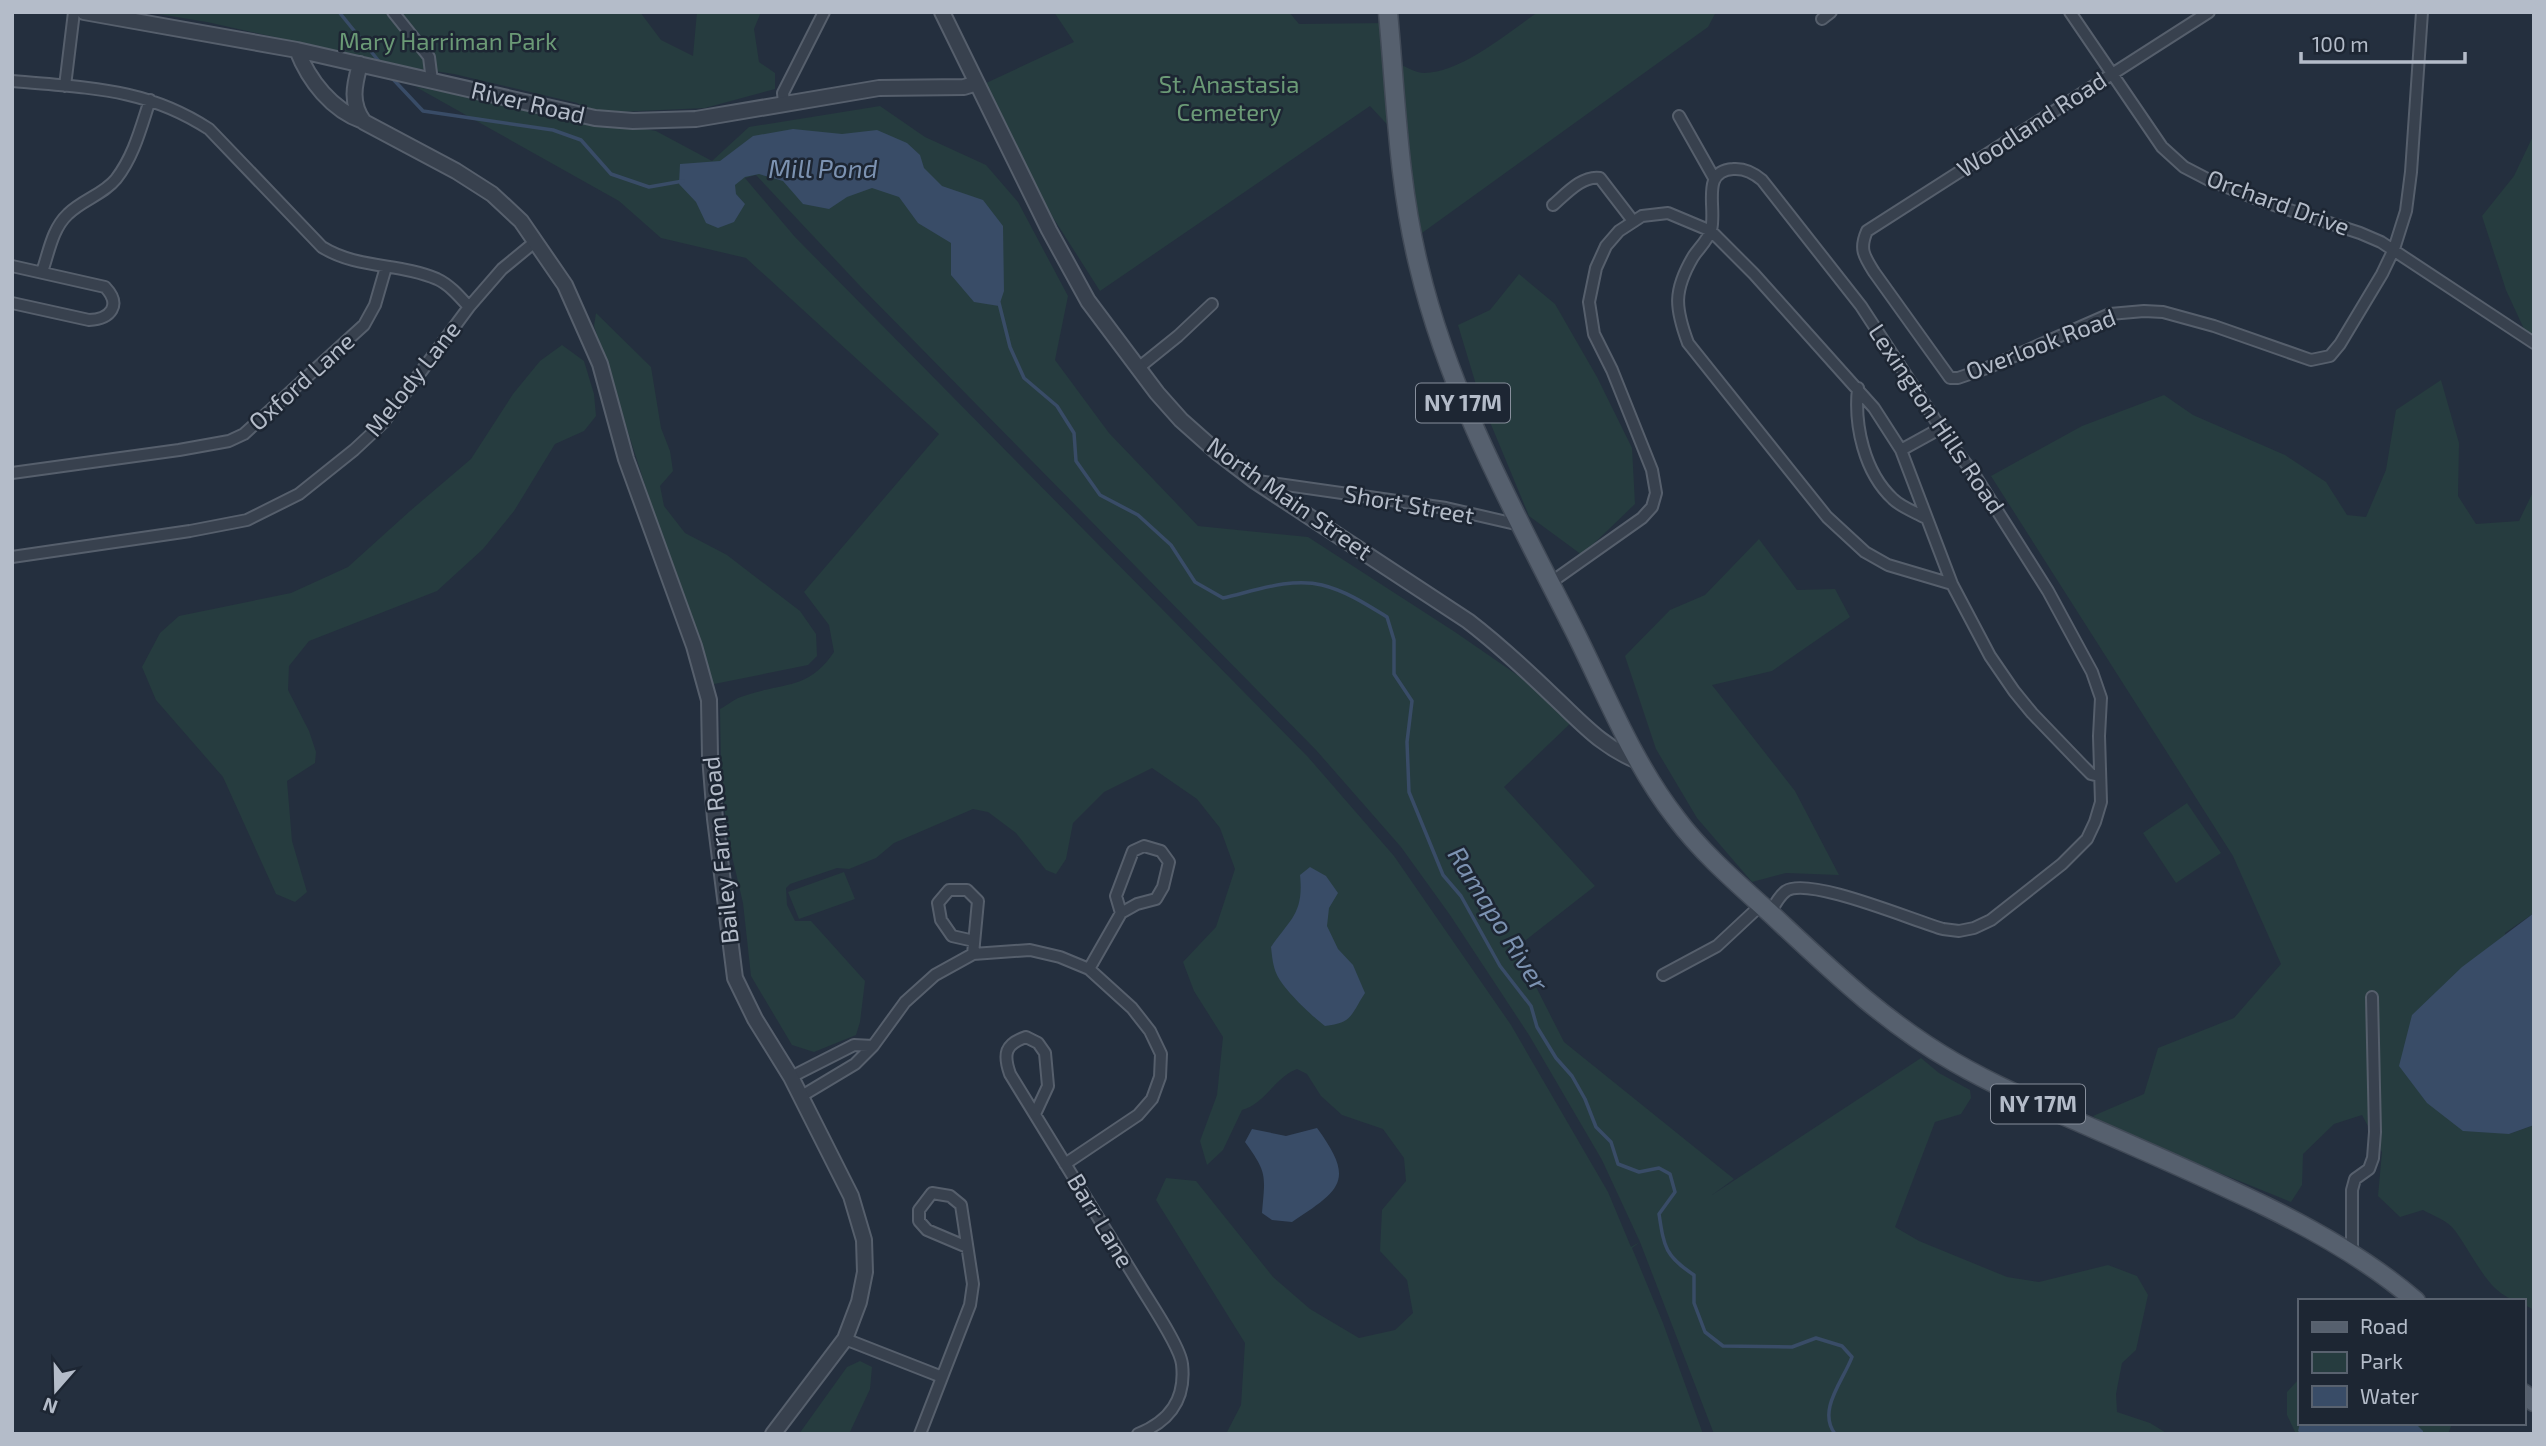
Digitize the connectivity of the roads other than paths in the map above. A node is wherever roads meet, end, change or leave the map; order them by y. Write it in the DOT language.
graph roads {
  1 [pos="74,12"];
  2 [pos="84,12"];
  3 [pos="393,12"];
  4 [pos="824,12"];
  5 [pos="942,12"];
  6 [pos="1388,12"];
  7 [pos="1832,12"];
  8 [pos="2070,12"];
  9 [pos="2209,12"];
  10 [pos="2422,12"];
  11 [pos="1822,19"];
  12 [pos="297,50"];
  13 [pos="360,64"];
  14 [pos="2111,74"];
  15 [pos="425,79"];
  16 [pos="12,81"];
  17 [pos="976,83"];
  18 [pos="65,86"];
  19 [pos="150,100"];
  20 [pos="784,103"];
  21 [pos="1679,116"];
  22 [pos="364,122"];
  23 [pos="1714,178"];
  24 [pos="1553,205"];
  25 [pos="1633,221"];
  26 [pos="1710,231"];
  27 [pos="536,240"];
  28 [pos="1862,242"];
  29 [pos="2394,249"];
  30 [pos="12,266"];
  31 [pos="386,267"];
  32 [pos="42,272"];
  33 [pos="12,303"];
  34 [pos="1212,304"];
  35 [pos="469,307"];
  36 [pos="2534,343"];
  37 [pos="1136,369"];
  38 [pos="1858,388"];
  39 [pos="1941,428"];
  40 [pos="1901,450"];
  41 [pos="12,473"];
  42 [pos="1255,481"];
  43 [pos="1926,518"];
  44 [pos="1520,525"];
  45 [pos="12,557"];
  46 [pos="1550,583"];
  47 [pos="1952,584"];
  48 [pos="1640,762"];
  49 [pos="2099,776"];
  50 [pos="1766,909"];
  51 [pos="1121,913"];
  52 [pos="974,941"];
  53 [pos="973,954"];
  54 [pos="1089,970"];
  55 [pos="1663,975"];
  56 [pos="2372,997"];
  57 [pos="873,1046"];
  58 [pos="791,1077"];
  59 [pos="800,1097"];
  60 [pos="1035,1114"];
  61 [pos="1065,1164"];
  62 [pos="967,1247"];
  63 [pos="2352,1253"];
  64 [pos="2413,1299"];
  65 [pos="845,1339"];
  66 [pos="942,1377"];
  67 [pos="773,1434"];
  68 [pos="920,1434"];
  69 [pos="1138,1434"];
  1 -- 18 [label="street"];
  2 -- 12 [label="street, River Road"];
  3 -- 15 [label="street"];
  4 -- 20 [label="street"];
  5 -- 17 [label="street, North Main Street"];
  6 -- 44 [label="main road, NY 17M"];
  7 -- 11 [label="street"];
  8 -- 14 [label="street, Orchard Drive"];
  9 -- 14 [label="street, Woodland Road"];
  10 -- 29 [label="street"];
  12 -- 13 [label="street, River Road"];
  12 -- 22 [label="street"];
  13 -- 15 [label="street, River Road"];
  13 -- 22 [label="street"];
  14 -- 28 [label="street, Woodland Road"];
  14 -- 29 [label="street, Orchard Drive"];
  15 -- 20 [label="street, River Road"];
  16 -- 18 [label="street"];
  17 -- 20 [label="street, River Road"];
  17 -- 37 [label="street, North Main Street"];
  18 -- 19 [label="street"];
  19 -- 31 [label="street"];
  19 -- 32 [label="street"];
  21 -- 23 [label="street"];
  22 -- 27 [label="street"];
  23 -- 26 [label="street"];
  23 -- 39 [label="street, Lexington Hills Road"];
  24 -- 25 [label="street"];
  25 -- 26 [label="street, Lexington Hills Road"];
  25 -- 46 [label="street, Lexington Hills Road"];
  26 -- 38 [label="street, Lexington Hills Road"];
  26 -- 47 [label="street"];
  27 -- 35 [label="street, Melody Lane"];
  27 -- 58 [label="street, Bailey Farm Road"];
  28 -- 29 [label="street, Overlook Road"];
  29 -- 36 [label="street, Orchard Drive"];
  30 -- 32 [label="street"];
  31 -- 35 [label="street"];
  31 -- 41 [label="street, Oxford Lane"];
  32 -- 33 [label="street"];
  34 -- 37 [label="street"];
  35 -- 45 [label="street, Melody Lane"];
  37 -- 42 [label="street, North Main Street"];
  38 -- 40 [label="street, Lexington Hills Road"];
  38 -- 43 [label="street, Lexington Hills Road"];
  39 -- 40 [label="street"];
  39 -- 49 [label="street, Lexington Hills Road"];
  40 -- 43 [label="street, Lexington Hills Road"];
  42 -- 44 [label="street, Short Street"];
  42 -- 48 [label="street, North Main Street"];
  43 -- 47 [label="street, Lexington Hills Road"];
  44 -- 46 [label="main road, NY 17M"];
  46 -- 48 [label="main road, NY 17M"];
  47 -- 49 [label="street, Lexington Hills Road"];
  48 -- 50 [label="main road, NY 17M"];
  49 -- 50 [label="street, Lexington Hills Road"];
  50 -- 55 [label="street"];
  50 -- 63 [label="main road, NY 17M"];
  51 -- 51 [label="street"];
  51 -- 54 [label="street"];
  52 -- 52 [label="street"];
  52 -- 53 [label="street"];
  53 -- 54 [label="street, Barr Lane"];
  53 -- 57 [label="street, Barr Lane"];
  54 -- 61 [label="street, Barr Lane"];
  56 -- 63 [label="street"];
  57 -- 58 [label="street"];
  57 -- 59 [label="street, Barr Lane"];
  58 -- 59 [label="street, Bailey Farm Road"];
  59 -- 65 [label="street, Bailey Farm Road"];
  60 -- 60 [label="street"];
  60 -- 61 [label="street"];
  61 -- 69 [label="street, Barr Lane"];
  62 -- 62 [label="street"];
  62 -- 66 [label="street"];
  63 -- 64 [label="main road, NY 17M"];
  65 -- 66 [label="street"];
  65 -- 67 [label="street, Bailey Farm Road"];
  66 -- 68 [label="street"];
}
